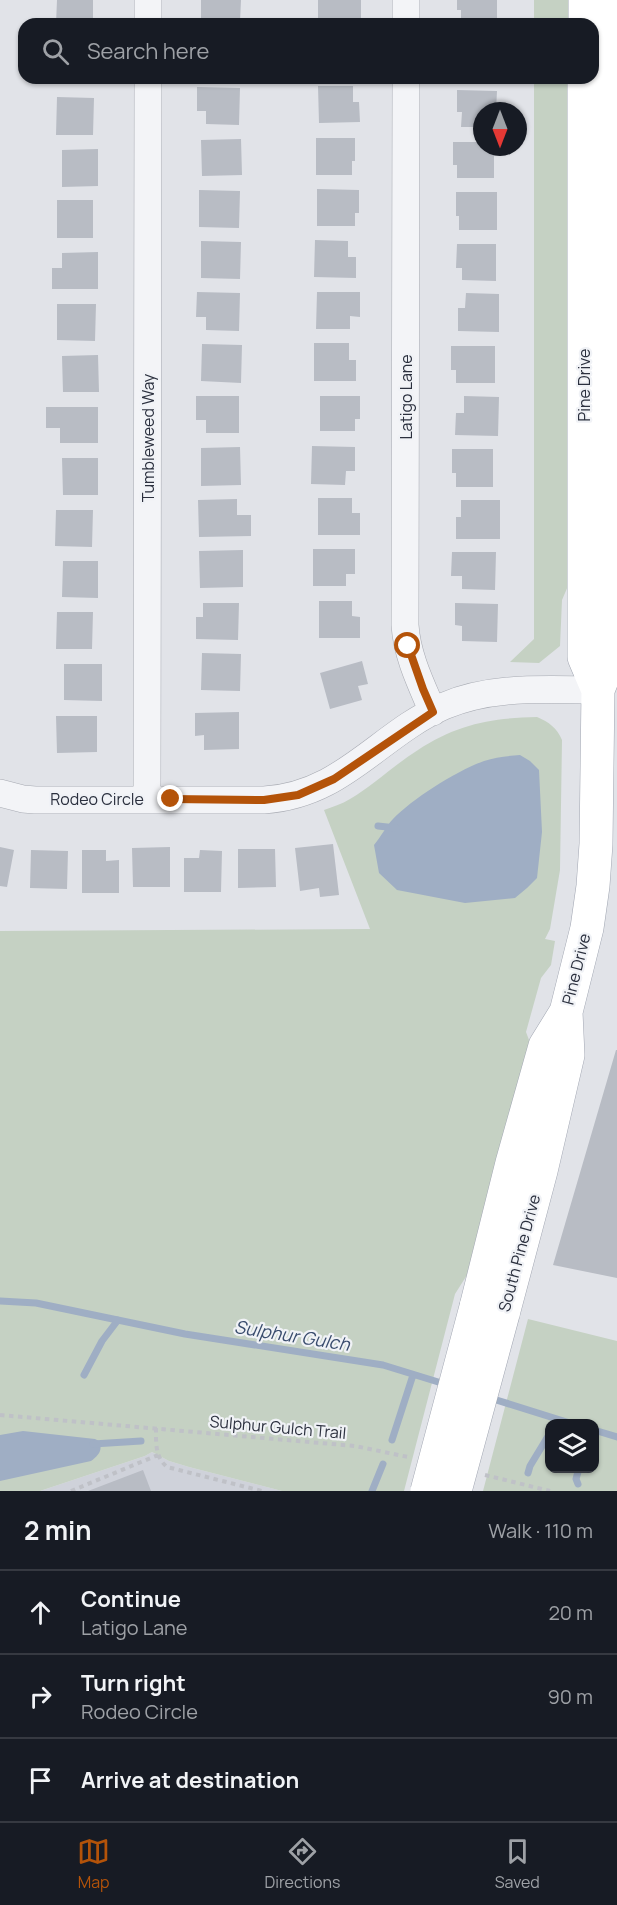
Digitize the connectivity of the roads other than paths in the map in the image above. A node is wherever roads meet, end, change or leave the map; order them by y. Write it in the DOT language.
graph roads {
  1 [pos="148,0"];
  2 [pos="406,0"];
  3 [pos="585,0"];
  4 [pos="612,0"];
  5 [pos="148,18"];
  6 [pos="406,18"];
  7 [pos="585,18"];
  8 [pos="148,84"];
  9 [pos="406,84"];
  10 [pos="585,84"];
  11 [pos="608,288"];
  12 [pos="598,690"];
  13 [pos="433,712"];
  14 [pos="0,794"];
  15 [pos="147,799"];
  16 [pos="490,1310"];
  17 [pos="427,1491"];
  18 [pos="455,1491"];
  1 -- 5 [label="street"];
  2 -- 6 [label="street"];
  3 -- 7 [label="main road"];
  4 -- 11 [label="main road, Pine Drive"];
  8 -- 15 [label="street, Tumbleweed Way"];
  9 -- 13 [label="street, Latigo Lane"];
  10 -- 11 [label="main road, Pine Drive"];
  11 -- 12 [label="main road, Pine Drive"];
  12 -- 13 [label="street, Rodeo Circle"];
  12 -- 16 [label="main road, Pine Drive"];
  13 -- 15 [label="street, Rodeo Circle"];
  14 -- 15 [label="street, Rodeo Circle"];
  16 -- 17 [label="main road, South Pine Drive, bridge"];
  16 -- 18 [label="main road, South Pine Drive, bridge"];
}
